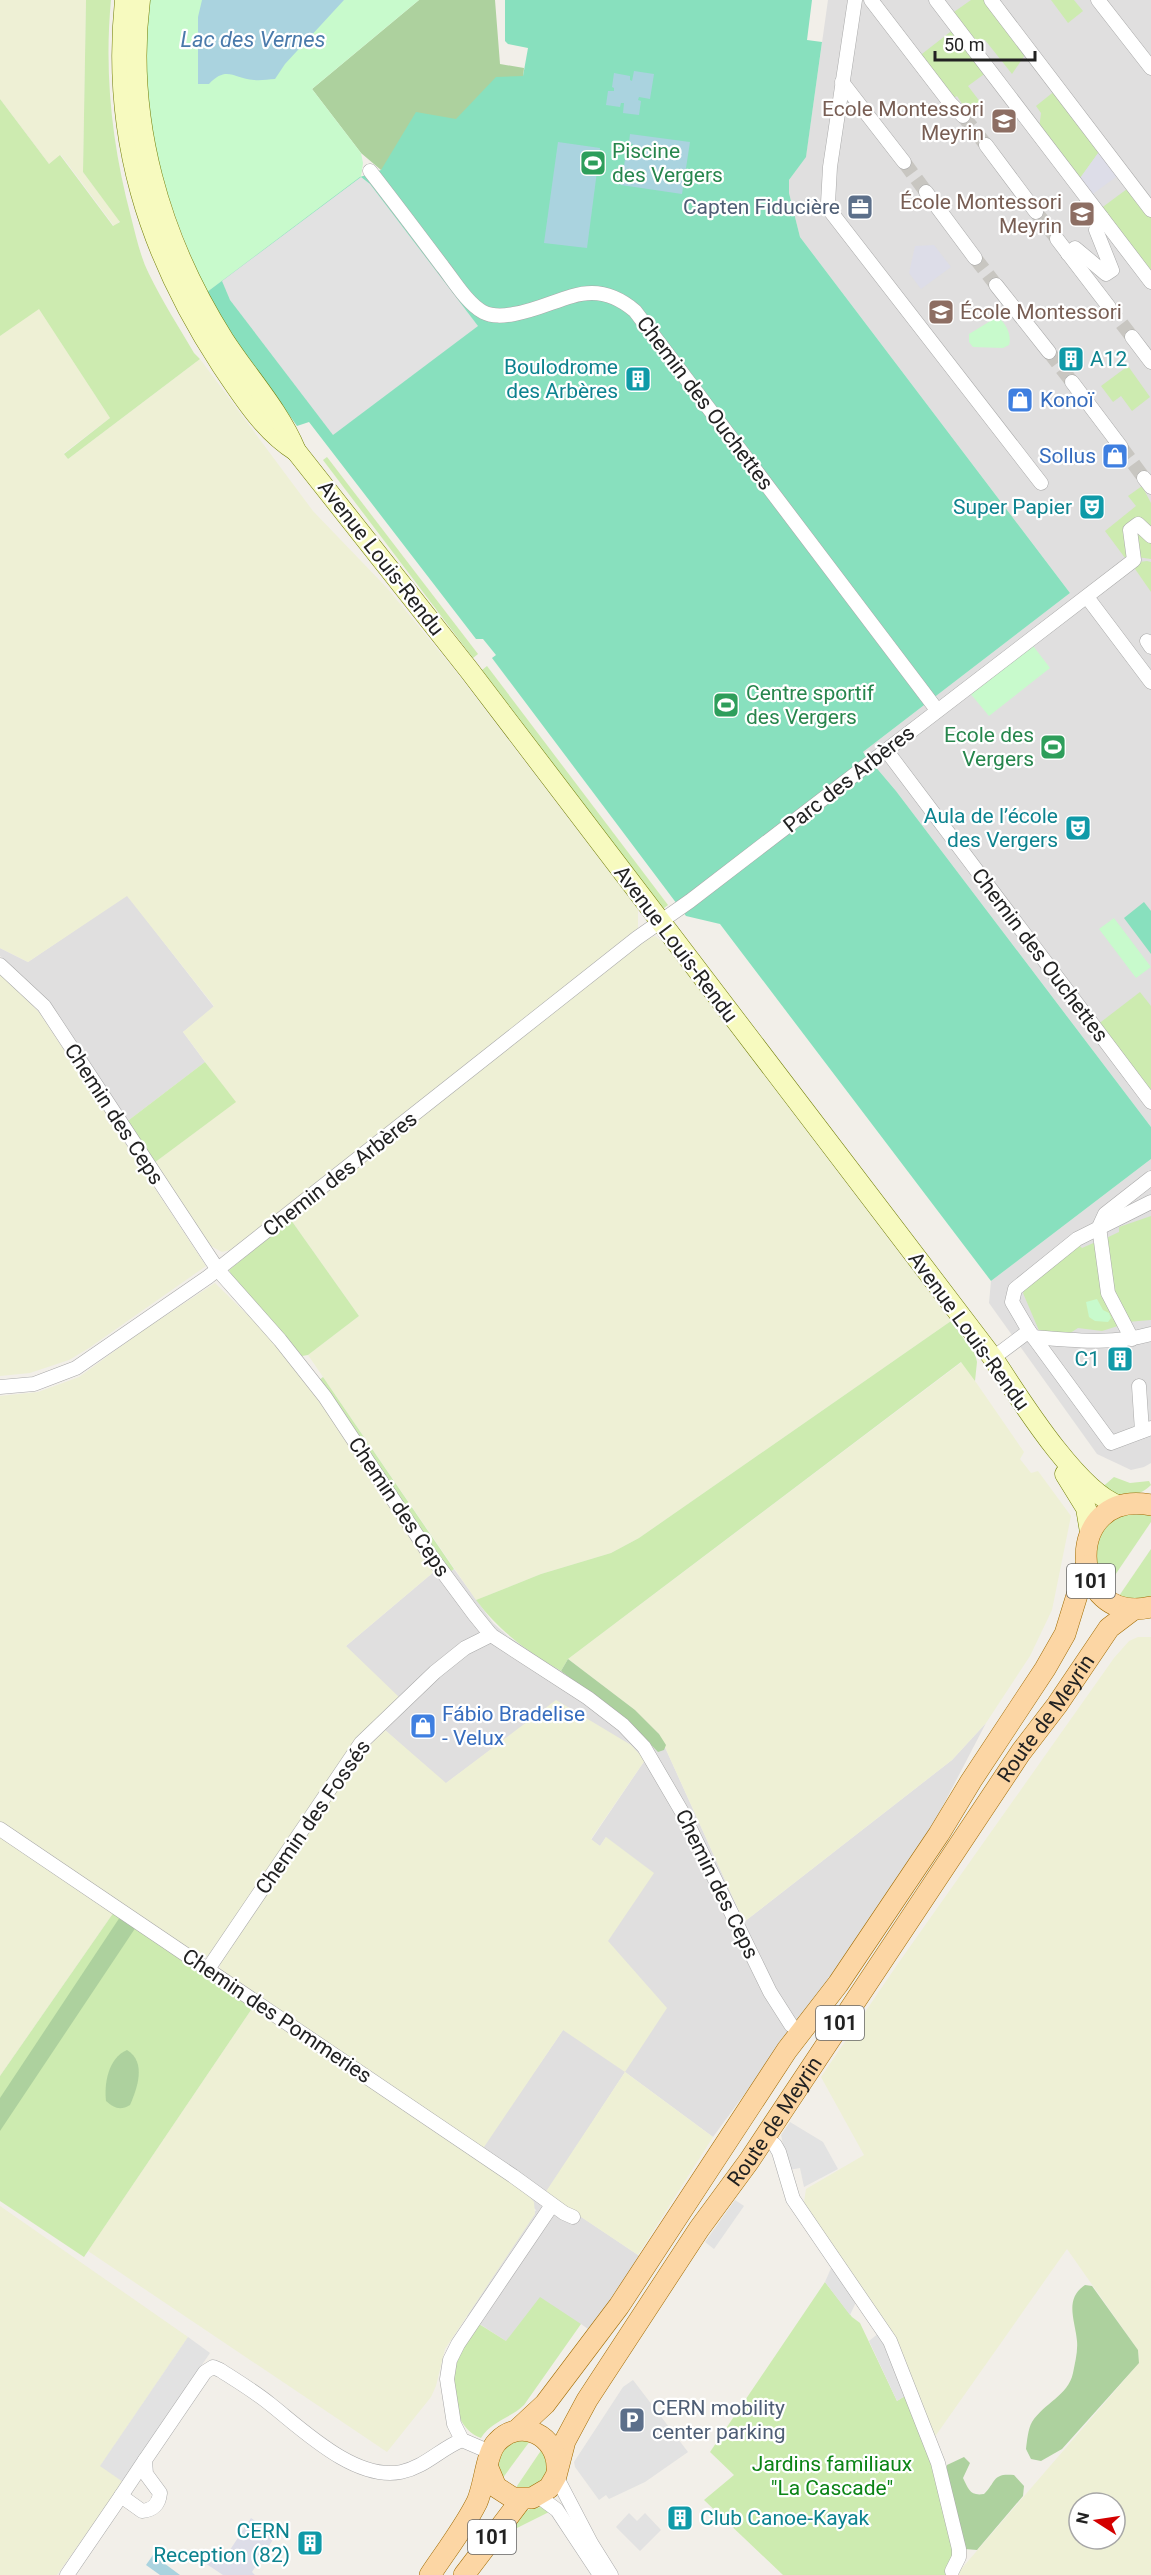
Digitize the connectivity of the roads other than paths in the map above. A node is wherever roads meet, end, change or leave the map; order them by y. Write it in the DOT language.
graph roads {
  1 [pos="124,0"];
  2 [pos="140,0"];
  3 [pos="855,0"];
  4 [pos="871,0"];
  5 [pos="936,0"];
  6 [pos="991,0"];
  7 [pos="1098,0"];
  8 [pos="1151,68"];
  9 [pos="842,82"];
  10 [pos="963,117"];
  11 [pos="986,145"];
  12 [pos="904,162"];
  13 [pos="370,171"];
  14 [pos="926,192"];
  15 [pos="1151,210"];
  16 [pos="1036,212"];
  17 [pos="1102,218"];
  18 [pos="1057,239"];
  19 [pos="1068,254"];
  20 [pos="975,258"];
  21 [pos="1151,282"];
  22 [pos="996,285"];
  23 [pos="1109,307"];
  24 [pos="1132,337"];
  25 [pos="1049,352"];
  26 [pos="1151,362"];
  27 [pos="1072,382"];
  28 [pos="1121,447"];
  29 [pos="296,451"];
  30 [pos="1041,483"];
  31 [pos="1151,536"];
  32 [pos="1087,597"];
  33 [pos="1151,682"];
  34 [pos="937,710"];
  35 [pos="886,750"];
  36 [pos="659,921"];
  37 [pos="0,965"];
  38 [pos="1151,1102"];
  39 [pos="1151,1178"];
  40 [pos="1151,1202"];
  41 [pos="1099,1227"];
  42 [pos="218,1270"];
  43 [pos="1031,1334"];
  44 [pos="1151,1334"];
  45 [pos="1132,1339"];
  46 [pos="993,1358"];
  47 [pos="1139,1386"];
  48 [pos="0,1387"];
  49 [pos="1146,1430"];
  50 [pos="1050,1441"];
  51 [pos="1148,1501"];
  52 [pos="1120,1506"];
  53 [pos="1090,1532"];
  54 [pos="1086,1566"];
  55 [pos="1146,1608"];
  56 [pos="491,1635"];
  57 [pos="0,1829"];
  58 [pos="207,1969"];
  59 [pos="800,2032"];
  60 [pos="764,2136"];
  61 [pos="552,2205"];
  62 [pos="573,2217"];
  63 [pos="518,2430"];
  64 [pos="462,2440"];
  65 [pos="145,2460"];
  66 [pos="489,2460"];
  67 [pos="557,2472"];
  68 [pos="121,2496"];
  69 [pos="529,2498"];
  70 [pos="952,2571"];
  71 [pos="67,2575"];
  72 [pos="430,2575"];
  73 [pos="464,2575"];
  74 [pos="600,2575"];
  75 [pos="611,2575"];
  1 -- 29 [label="main road, Avenue Louis-Rendu"];
  2 -- 29 [label="main road, Avenue Louis-Rendu"];
  3 -- 9 [label="street"];
  4 -- 10 [label="street"];
  5 -- 17 [label="street"];
  6 -- 15 [label="street"];
  7 -- 8 [label="street"];
  9 -- 12 [label="street"];
  9 -- 30 [label="street"];
  11 -- 16 [label="street"];
  13 -- 34 [label="street, Chemin des Ouchettes"];
  14 -- 20 [label="street"];
  17 -- 19 [label="street"];
  17 -- 21 [label="street"];
  18 -- 19 [label="street"];
  19 -- 23 [label="street"];
  22 -- 25 [label="street"];
  24 -- 26 [label="street"];
  27 -- 28 [label="street"];
  29 -- 36 [label="main road, Avenue Louis-Rendu"];
  31 -- 32 [label="street, Parc des Arbères"];
  32 -- 33 [label="street"];
  32 -- 34 [label="street, Parc des Arbères"];
  34 -- 35 [label="street, Parc des Arbères"];
  35 -- 36 [label="street, Parc des Arbères"];
  35 -- 38 [label="street, Chemin des Ouchettes"];
  36 -- 42 [label="street, Chemin des Arbères"];
  36 -- 46 [label="main road, Avenue Louis-Rendu"];
  37 -- 42 [label="street, Chemin des Ceps"];
  39 -- 41 [label="street"];
  40 -- 41 [label="street"];
  41 -- 43 [label="street"];
  41 -- 45 [label="street"];
  42 -- 48 [label="street, Chemin des Arbères"];
  42 -- 56 [label="street, Chemin des Ceps"];
  43 -- 45 [label="street"];
  43 -- 46 [label="street"];
  43 -- 49 [label="street"];
  44 -- 45 [label="street"];
  46 -- 50 [label="main road, Avenue Louis-Rendu"];
  47 -- 49 [label="street"];
  50 -- 52 [label="main road, Avenue Louis-Rendu"];
  50 -- 53 [label="main road, Avenue Louis-Rendu"];
  51 -- 52 [label="main road"];
  52 -- 53 [label="main road"];
  53 -- 54 [label="main road, 101"];
  54 -- 55 [label="main road, 101"];
  54 -- 59 [label="main road, Route de Meyrin / 101"];
  55 -- 60 [label="main road, Route de Meyrin / 101"];
  56 -- 58 [label="street, Chemin des Fossés"];
  56 -- 59 [label="street, Chemin des Ceps"];
  57 -- 58 [label="street, Chemin des Pommeries"];
  58 -- 61 [label="street, Chemin des Pommeries"];
  59 -- 63 [label="main road, Route de Meyrin / 101"];
  60 -- 67 [label="main road, Route de Meyrin / 101"];
  60 -- 70 [label="street"];
  61 -- 62 [label="street, Chemin des Pommeries"];
  61 -- 64 [label="street"];
  63 -- 66 [label="main road, Route de Meyrin / 101"];
  63 -- 67 [label="main road"];
  64 -- 65 [label="street"];
  64 -- 66 [label="street"];
  65 -- 68 [label="street"];
  65 -- 68 [label="street"];
  66 -- 69 [label="main road, 101"];
  66 -- 72 [label="main road, 101"];
  67 -- 69 [label="main road, Route de Meyrin / 101"];
  67 -- 75 [label="street"];
  68 -- 71 [label="street"];
  69 -- 73 [label="main road, Route de Meyrin / 101"];
  69 -- 74 [label="street"];
}
